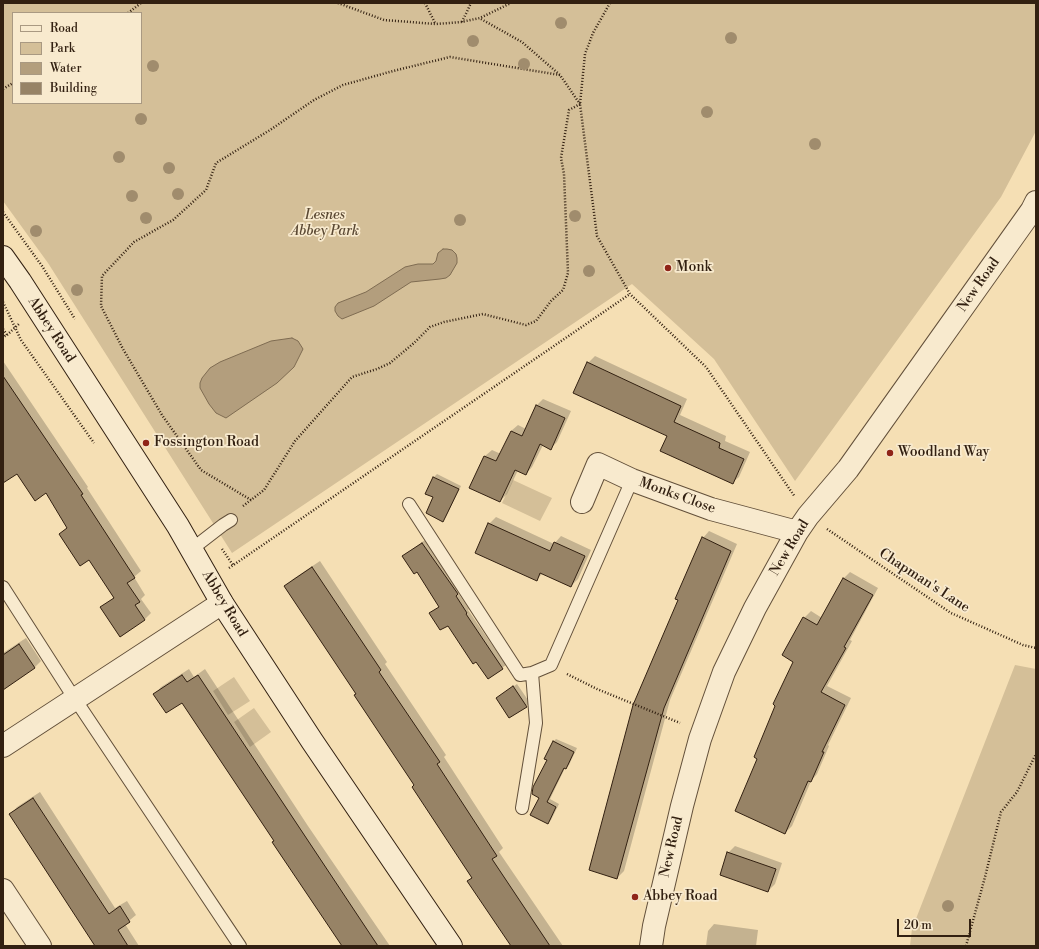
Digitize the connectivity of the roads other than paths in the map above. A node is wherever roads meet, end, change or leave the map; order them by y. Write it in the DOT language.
graph roads {
  1 [pos="1035,208"];
  2 [pos="3,257"];
  3 [pos="632,480"];
  4 [pos="582,502"];
  5 [pos="409,504"];
  6 [pos="227,523"];
  7 [pos="803,524"];
  8 [pos="192,549"];
  9 [pos="3,587"];
  10 [pos="222,603"];
  11 [pos="532,673"];
  12 [pos="75,699"];
  13 [pos="3,746"];
  14 [pos="522,808"];
  15 [pos="3,890"];
  16 [pos="40,946"];
  17 [pos="240,946"];
  18 [pos="451,946"];
  19 [pos="651,946"];
  1 -- 7 [label="street, New Road"];
  2 -- 8 [label="street, Abbey Road"];
  3 -- 4 [label="street, Monks Close"];
  3 -- 7 [label="street, Monks Close"];
  3 -- 11 [label="lane"];
  5 -- 11 [label="lane"];
  6 -- 8 [label="lane"];
  7 -- 19 [label="street, New Road"];
  8 -- 10 [label="street, Abbey Road"];
  9 -- 12 [label="lane"];
  10 -- 12 [label="street"];
  10 -- 18 [label="street, Abbey Road"];
  11 -- 14 [label="lane"];
  12 -- 13 [label="street"];
  12 -- 17 [label="lane"];
  15 -- 16 [label="street"];
}
